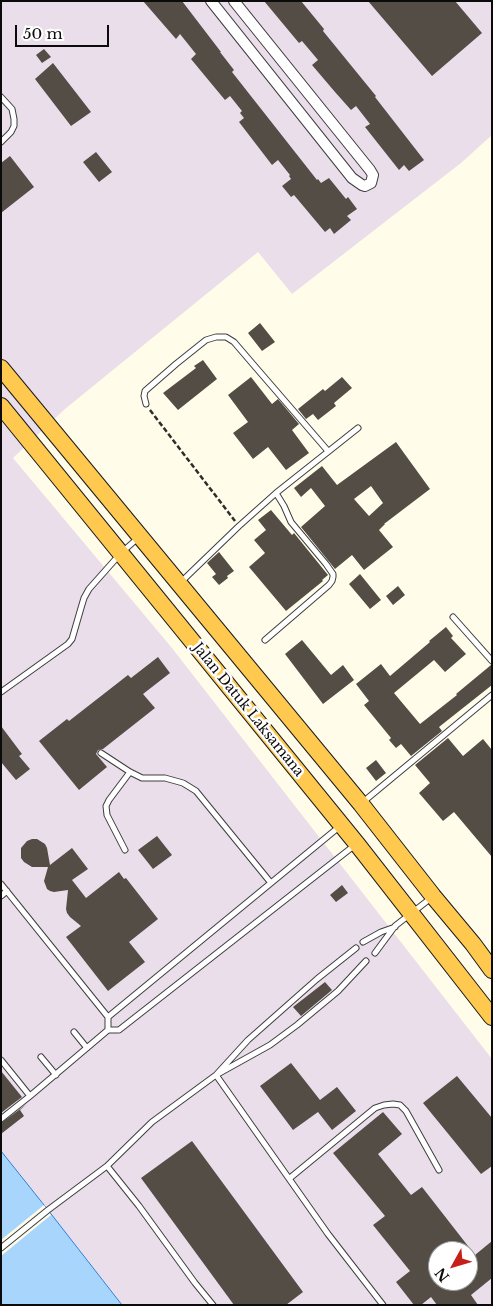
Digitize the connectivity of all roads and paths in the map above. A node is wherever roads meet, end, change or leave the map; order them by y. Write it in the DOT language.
graph roads {
  1 [pos="211,1"];
  2 [pos="234,1"];
  3 [pos="1,97"];
  4 [pos="1,142"];
  5 [pos="1,368"];
  6 [pos="146,404"];
  7 [pos="1,406"];
  8 [pos="358,428"];
  9 [pos="328,451"];
  10 [pos="276,493"];
  11 [pos="239,526"];
  12 [pos="140,536"];
  13 [pos="121,553"];
  14 [pos="179,583"];
  15 [pos="453,617"];
  16 [pos="265,640"];
  17 [pos="492,661"];
  18 [pos="1,692"];
  19 [pos="492,696"];
  20 [pos="101,753"];
  21 [pos="130,772"];
  22 [pos="361,804"];
  23 [pos="342,825"];
  24 [pos="357,844"];
  25 [pos="126,850"];
  26 [pos="271,883"];
  27 [pos="1,884"];
  28 [pos="7,891"];
  29 [pos="1,896"];
  30 [pos="433,896"];
  31 [pos="412,913"];
  32 [pos="396,926"];
  33 [pos="363,942"];
  34 [pos="356,948"];
  35 [pos="375,953"];
  36 [pos="366,961"];
  37 [pos="492,970"];
  38 [pos="108,1017"];
  39 [pos="492,1017"];
  40 [pos="108,1030"];
  41 [pos="74,1032"];
  42 [pos="87,1048"];
  43 [pos="42,1057"];
  44 [pos="1,1060"];
  45 [pos="56,1075"];
  46 [pos="216,1075"];
  47 [pos="30,1096"];
  48 [pos="1,1118"];
  49 [pos="107,1166"];
  50 [pos="440,1170"];
  51 [pos="290,1178"];
  52 [pos="1,1248"];
  53 [pos="214,1305"];
  54 [pos="383,1305"];
  1 -- 2 [label="street"];
  3 -- 4 [label="lane"];
  5 -- 12 [label="highway, Jalan Datuk Laksamana"];
  6 -- 9 [label="lane"];
  6 -- 11 [label="path"];
  7 -- 13 [label="highway, Jalan Datuk Laksamana"];
  8 -- 9 [label="lane"];
  9 -- 10 [label="lane"];
  10 -- 11 [label="lane"];
  10 -- 16 [label="lane"];
  11 -- 14 [label="lane"];
  12 -- 13 [label="lane"];
  12 -- 14 [label="highway, Jalan Datuk Laksamana"];
  13 -- 18 [label="lane"];
  13 -- 23 [label="highway, Jalan Datuk Laksamana"];
  14 -- 22 [label="highway, Jalan Datuk Laksamana"];
  15 -- 17 [label="lane"];
  19 -- 22 [label="lane"];
  20 -- 21 [label="lane"];
  21 -- 25 [label="lane"];
  21 -- 26 [label="lane"];
  22 -- 30 [label="highway, Jalan Datuk Laksamana"];
  23 -- 24 [label="highway, Jalan Datuk Laksamana"];
  23 -- 26 [label="lane"];
  24 -- 31 [label="highway, Jalan Datuk Laksamana"];
  24 -- 40 [label="lane"];
  26 -- 38 [label="lane"];
  27 -- 28 [label="lane"];
  28 -- 29 [label="lane"];
  28 -- 38 [label="lane"];
  30 -- 31 [label="lane"];
  30 -- 37 [label="highway, Jalan Datuk Laksamana"];
  31 -- 32 [label="lane"];
  31 -- 39 [label="highway, Jalan Datuk Laksamana"];
  32 -- 33 [label="lane"];
  32 -- 35 [label="lane"];
  34 -- 46 [label="lane"];
  36 -- 46 [label="lane"];
  38 -- 40 [label="lane"];
  40 -- 42 [label="lane"];
  41 -- 42 [label="lane"];
  42 -- 45 [label="lane"];
  43 -- 45 [label="lane"];
  44 -- 47 [label="lane"];
  45 -- 47 [label="lane"];
  46 -- 49 [label="lane"];
  46 -- 51 [label="lane"];
  47 -- 48 [label="lane"];
  49 -- 52 [label="lane"];
  49 -- 53 [label="lane"];
  50 -- 51 [label="lane"];
  51 -- 54 [label="lane"];
}
